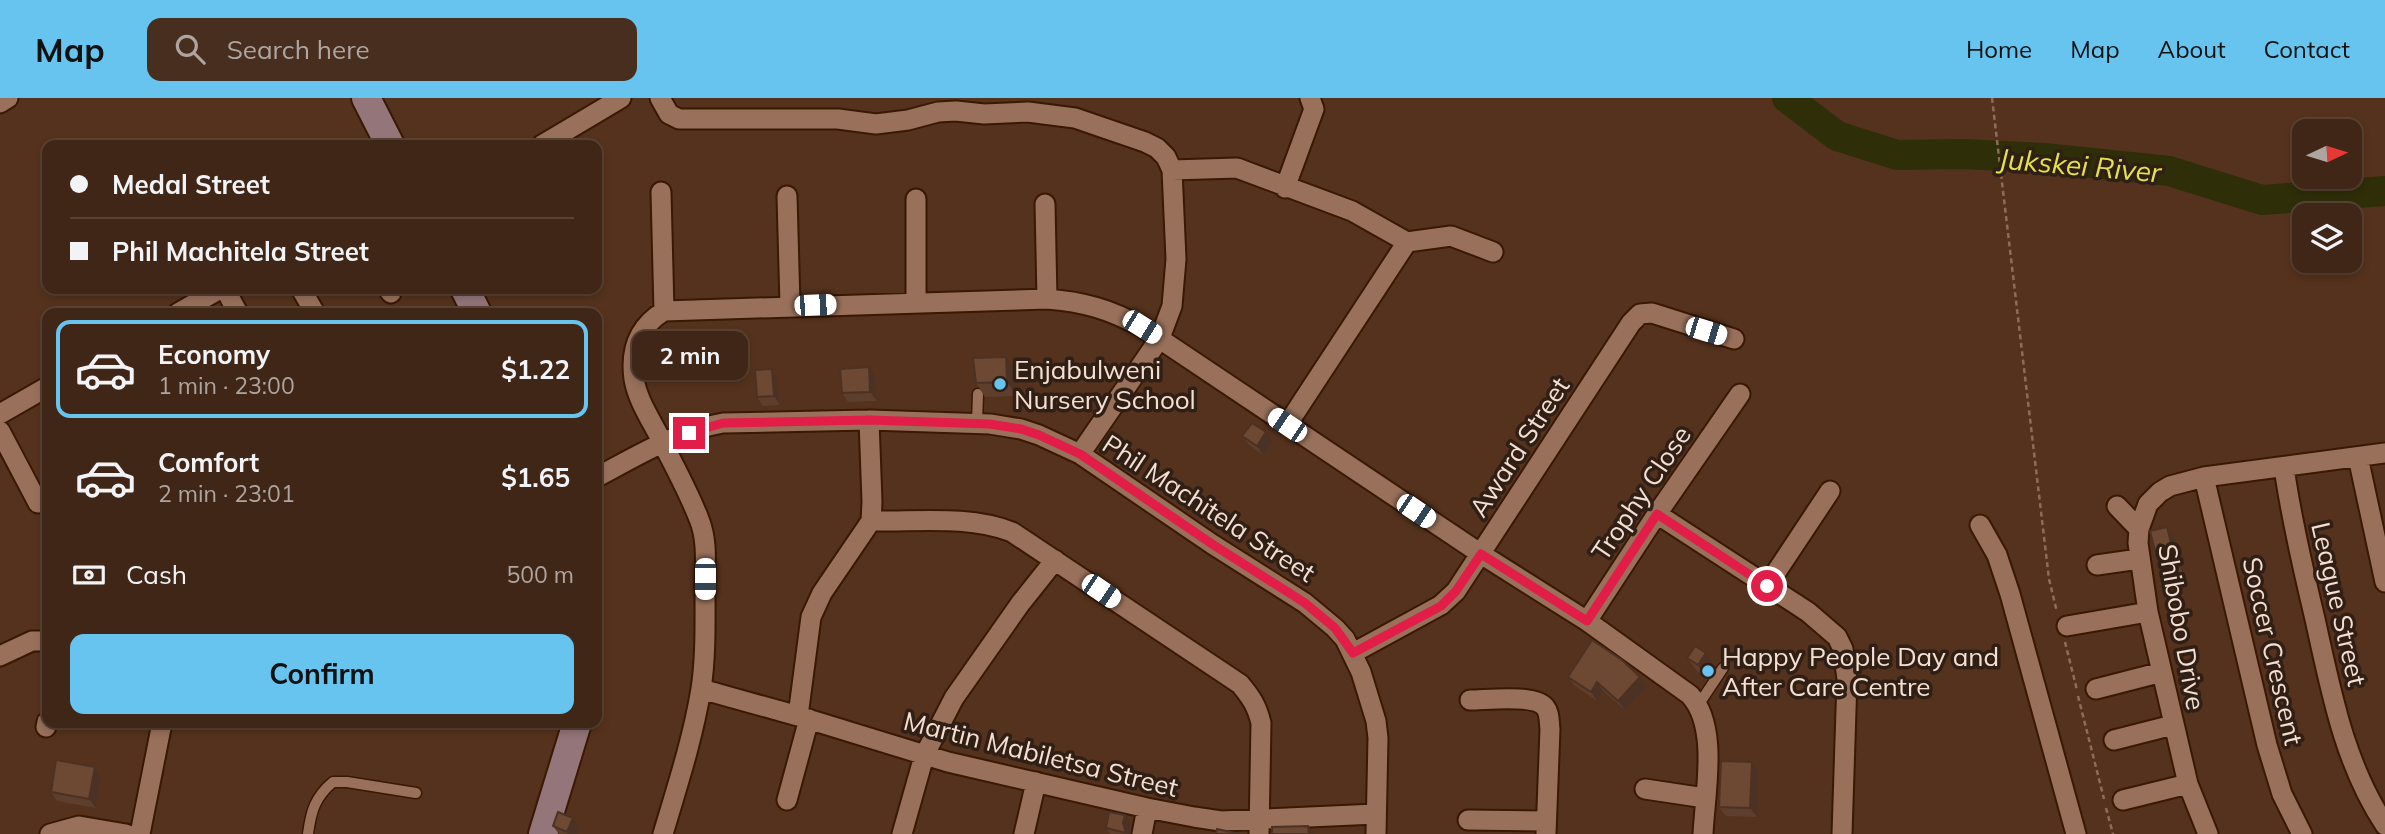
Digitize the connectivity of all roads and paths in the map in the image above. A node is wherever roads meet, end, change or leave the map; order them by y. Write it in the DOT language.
graph roads {
  1 [pos="8,98"];
  2 [pos="366,98"];
  3 [pos="621,98"];
  4 [pos="660,98"];
  5 [pos="1310,98"];
  6 [pos="1992,98"];
  7 [pos="0,103"];
  8 [pos="387,140"];
  9 [pos="550,140"];
  10 [pos="1172,170"];
  11 [pos="1285,188"];
  12 [pos="661,192"];
  13 [pos="787,196"];
  14 [pos="916,199"];
  15 [pos="1045,204"];
  16 [pos="1406,242"];
  17 [pos="1493,253"];
  18 [pos="214,294"];
  19 [pos="1046,299"];
  20 [pos="916,302"];
  21 [pos="790,305"];
  22 [pos="187,308"];
  23 [pos="664,311"];
  24 [pos="1160,338"];
  25 [pos="1734,339"];
  26 [pos="42,390"];
  27 [pos="978,394"];
  28 [pos="1740,394"];
  29 [pos="0,414"];
  30 [pos="869,420"];
  31 [pos="977,423"];
  32 [pos="1287,425"];
  33 [pos="0,432"];
  34 [pos="663,443"];
  35 [pos="2385,453"];
  36 [pos="1080,454"];
  37 [pos="2358,457"];
  38 [pos="2284,467"];
  39 [pos="602,474"];
  40 [pos="2204,477"];
  41 [pos="1830,491"];
  42 [pos="38,503"];
  43 [pos="2117,506"];
  44 [pos="1657,514"];
  45 [pos="871,521"];
  46 [pos="1980,525"];
  47 [pos="2139,529"];
  48 [pos="1481,554"];
  49 [pos="2139,559"];
  50 [pos="1055,560"];
  51 [pos="2097,565"];
  52 [pos="2385,582"];
  53 [pos="1767,586"];
  54 [pos="2148,612"];
  55 [pos="1587,621"];
  56 [pos="2063,626"];
  57 [pos="42,641"];
  58 [pos="1353,653"];
  59 [pos="0,656"];
  60 [pos="1723,668"];
  61 [pos="2162,671"];
  62 [pos="701,689"];
  63 [pos="2096,689"];
  64 [pos="1470,700"];
  65 [pos="1699,704"];
  66 [pos="804,718"];
  67 [pos="161,728"];
  68 [pos="575,728"];
  69 [pos="2174,729"];
  70 [pos="2115,743"];
  71 [pos="924,755"];
  72 [pos="1036,782"];
  73 [pos="2188,784"];
  74 [pos="1645,789"];
  75 [pos="416,793"];
  76 [pos="1705,798"];
  77 [pos="787,800"];
  78 [pos="2123,800"];
  79 [pos="1147,808"];
  80 [pos="1376,814"];
  81 [pos="1468,820"];
  82 [pos="2385,825"];
  83 [pos="1259,827"];
  84 [pos="1546,827"];
  85 [pos="2206,833"];
  86 [pos="50,834"];
  87 [pos="125,834"];
  88 [pos="141,834"];
  89 [pos="308,834"];
  90 [pos="543,834"];
  91 [pos="663,834"];
  92 [pos="902,834"];
  93 [pos="1024,834"];
  94 [pos="1142,834"];
  95 [pos="1376,834"];
  96 [pos="1703,834"];
  97 [pos="1842,834"];
  98 [pos="2076,834"];
  99 [pos="2113,834"];
  100 [pos="2302,834"];
  1 -- 7 [label="street"];
  2 -- 8 [label="street"];
  3 -- 9 [label="street"];
  4 -- 10 [label="street"];
  5 -- 11 [label="street"];
  6 -- 56 [label="path"];
  10 -- 11 [label="street"];
  10 -- 24 [label="street"];
  11 -- 16 [label="street"];
  12 -- 23 [label="street"];
  13 -- 21 [label="street"];
  14 -- 20 [label="street"];
  15 -- 19 [label="street"];
  16 -- 17 [label="street"];
  16 -- 32 [label="street"];
  18 -- 22 [label="street"];
  19 -- 20 [label="street"];
  19 -- 24 [label="street"];
  20 -- 21 [label="street"];
  21 -- 23 [label="street"];
  23 -- 34 [label="street"];
  24 -- 32 [label="street"];
  24 -- 36 [label="street"];
  25 -- 48 [label="street, Award Street"];
  26 -- 29 [label="street"];
  27 -- 31 [label="lane"];
  28 -- 44 [label="street, Trophy Close"];
  30 -- 31 [label="street, Phil Machitela Street"];
  30 -- 34 [label="street, Phil Machitela Street"];
  30 -- 45 [label="street"];
  31 -- 36 [label="street, Phil Machitela Street"];
  32 -- 48 [label="street"];
  33 -- 42 [label="street"];
  34 -- 39 [label="street, Phil Machitela Street"];
  34 -- 62 [label="street"];
  35 -- 37 [label="street, Shibobo Drive"];
  36 -- 58 [label="street, Phil Machitela Street"];
  37 -- 38 [label="street, Shibobo Drive"];
  37 -- 52 [label="street"];
  38 -- 40 [label="street, Shibobo Drive"];
  38 -- 82 [label="street, League Street"];
  40 -- 47 [label="street, Shibobo Drive"];
  40 -- 100 [label="street, Soccer Crescent"];
  41 -- 53 [label="street"];
  43 -- 47 [label="street"];
  44 -- 53 [label="street"];
  44 -- 55 [label="street, Trophy Close"];
  45 -- 50 [label="street"];
  45 -- 66 [label="street"];
  46 -- 98 [label="street"];
  47 -- 49 [label="street, Shibobo Drive"];
  48 -- 55 [label="street"];
  48 -- 58 [label="street, Award Street"];
  49 -- 51 [label="street"];
  49 -- 54 [label="street, Shibobo Drive"];
  50 -- 71 [label="street"];
  50 -- 83 [label="street"];
  53 -- 97 [label="street"];
  54 -- 56 [label="street"];
  54 -- 61 [label="street, Shibobo Drive"];
  55 -- 65 [label="street"];
  56 -- 99 [label="path"];
  57 -- 59 [label="street"];
  58 -- 80 [label="street, Phil Machitela Street"];
  60 -- 65 [label="lane"];
  61 -- 63 [label="street"];
  61 -- 69 [label="street, Shibobo Drive"];
  62 -- 66 [label="street, Martin Mabiletsa Street"];
  62 -- 91 [label="street"];
  64 -- 84 [label="street"];
  65 -- 76 [label="street"];
  66 -- 71 [label="street, Martin Mabiletsa Street"];
  66 -- 77 [label="street"];
  67 -- 88 [label="street"];
  68 -- 90 [label="street"];
  69 -- 70 [label="street"];
  69 -- 73 [label="street, Shibobo Drive"];
  71 -- 72 [label="street, Martin Mabiletsa Street"];
  71 -- 92 [label="street"];
  72 -- 79 [label="street, Martin Mabiletsa Street"];
  72 -- 93 [label="street"];
  73 -- 78 [label="street"];
  73 -- 85 [label="street, Shibobo Drive"];
  74 -- 76 [label="street"];
  75 -- 89 [label="lane"];
  76 -- 96 [label="street"];
  79 -- 83 [label="street, Martin Mabiletsa Street"];
  79 -- 94 [label="street"];
  80 -- 83 [label="street, Martin Mabiletsa Street"];
  80 -- 95 [label="street, Phil Machitela Street"];
  81 -- 84 [label="street"];
  86 -- 87 [label="street"];
}
